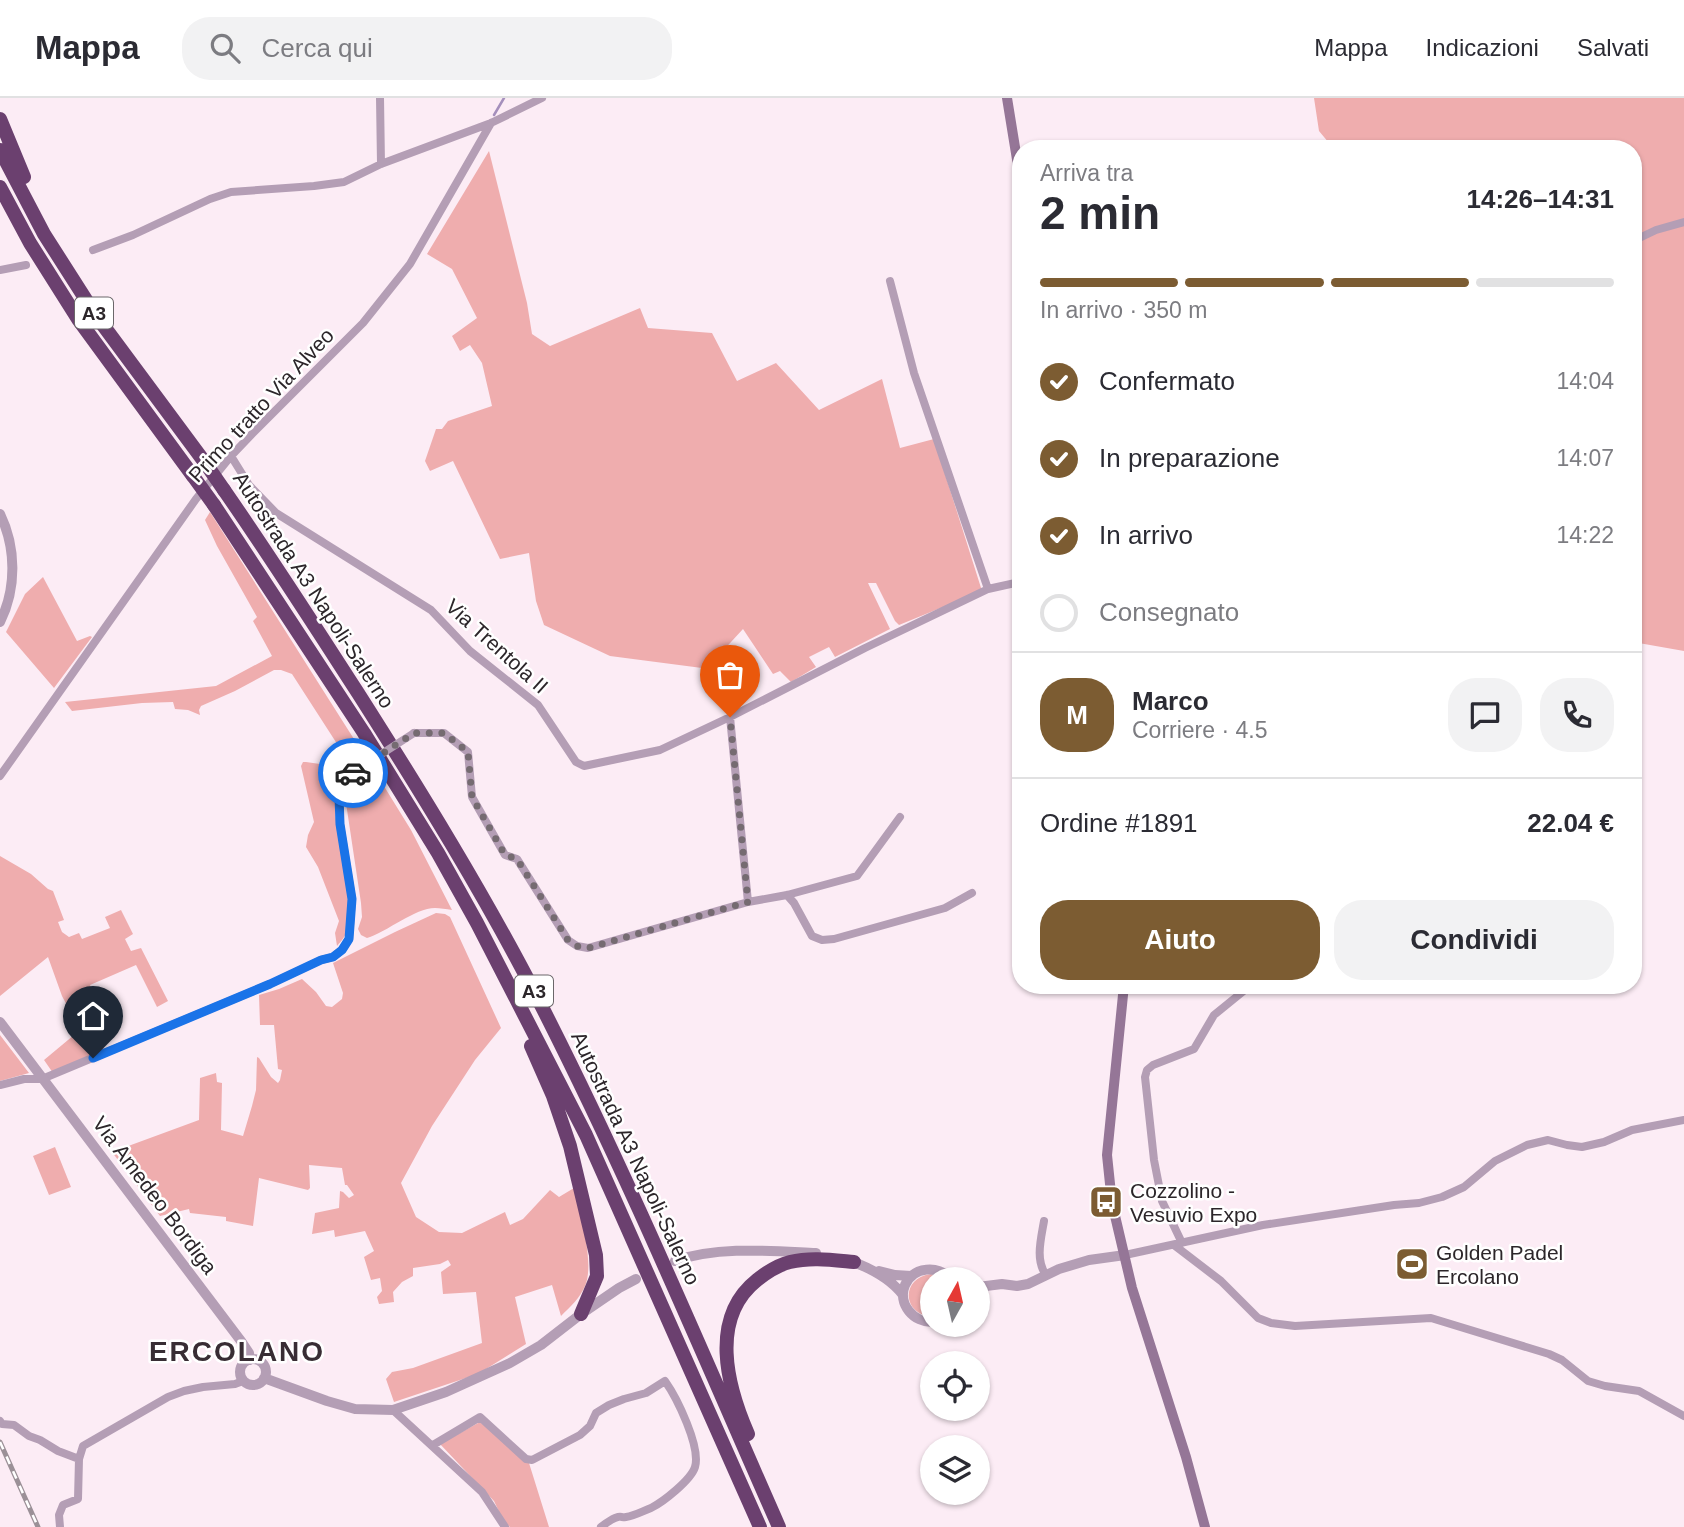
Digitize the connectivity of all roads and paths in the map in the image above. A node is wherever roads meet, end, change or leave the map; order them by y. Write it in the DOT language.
graph roads {
  1 [pos="380,98"];
  2 [pos="542,98"];
  3 [pos="1007,98"];
  4 [pos="0,119"];
  5 [pos="491,123"];
  6 [pos="1014,140"];
  7 [pos="0,150"];
  8 [pos="382,164"];
  9 [pos="0,187"];
  10 [pos="1684,222"];
  11 [pos="44,234"];
  12 [pos="1642,237"];
  13 [pos="93,250"];
  14 [pos="26,265"];
  15 [pos="0,270"];
  16 [pos="890,281"];
  17 [pos="231,456"];
  18 [pos="0,514"];
  19 [pos="1012,584"];
  20 [pos="988,589"];
  21 [pos="0,622"];
  22 [pos="730,717"];
  23 [pos="0,776"];
  24 [pos="900,817"];
  25 [pos="972,893"];
  26 [pos="787,895"];
  27 [pos="748,902"];
  28 [pos="477,923"];
  29 [pos="1123,994"];
  30 [pos="1240,994"];
  31 [pos="0,1022"];
  32 [pos="42,1079"];
  33 [pos="0,1085"];
  34 [pos="1684,1120"];
  35 [pos="1044,1221"];
  36 [pos="1178,1244"];
  37 [pos="1125,1255"];
  38 [pos="675,1261"];
  39 [pos="854,1262"];
  40 [pos="871,1270"];
  41 [pos="920,1271"];
  42 [pos="1046,1275"];
  43 [pos="911,1276"];
  44 [pos="636,1279"];
  45 [pos="990,1286"];
  46 [pos="903,1295"];
  47 [pos="581,1314"];
  48 [pos="920,1320"];
  49 [pos="250,1360"];
  50 [pos="264,1378"];
  51 [pos="243,1381"];
  52 [pos="393,1410"];
  53 [pos="1684,1416"];
  54 [pos="0,1421"];
  55 [pos="433,1445"];
  56 [pos="79,1459"];
  57 [pos="60,1527"];
  58 [pos="505,1527"];
  59 [pos="601,1527"];
  60 [pos="760,1527"];
  61 [pos="780,1527"];
  62 [pos="1205,1527"];
  1 -- 8 [label="street"];
  2 -- 5 [label="street"];
  3 -- 6 [label="main road"];
  4 -- 11 [label="highway"];
  5 -- 8 [label="street"];
  5 -- 17 [label="street, Primo tratto Via Alveo"];
  7 -- 11 [label="highway, Autostrada A3 Napoli-Salerno / A3"];
  8 -- 13 [label="street"];
  9 -- 28 [label="highway, Autostrada A3 Napoli-Salerno / A3, bridge"];
  10 -- 12 [label="street"];
  11 -- 61 [label="highway, Autostrada A3 Napoli-Salerno / A3, bridge"];
  14 -- 15 [label="street"];
  16 -- 20 [label="street"];
  17 -- 22 [label="street, Via Trentola II"];
  17 -- 23 [label="street, Primo tratto Via Alveo"];
  18 -- 21 [label="street"];
  19 -- 20 [label="street, Via Trentola II"];
  20 -- 22 [label="street, Via Trentola II"];
  22 -- 27 [label="street"];
  24 -- 26 [label="street"];
  25 -- 26 [label="street"];
  26 -- 27 [label="street"];
  27 -- 32 [label="street, bridge"];
  28 -- 47 [label="highway"];
  28 -- 60 [label="highway, Autostrada A3 Napoli-Salerno / A3"];
  29 -- 37 [label="main road"];
  30 -- 36 [label="street"];
  31 -- 32 [label="street, Via Amedeo Bordiga"];
  32 -- 33 [label="street"];
  32 -- 49 [label="street, Via Amedeo Bordiga"];
  34 -- 36 [label="street"];
  35 -- 42 [label="street"];
  36 -- 37 [label="street"];
  36 -- 53 [label="street"];
  37 -- 42 [label="street"];
  37 -- 62 [label="main road"];
  38 -- 39 [label="street"];
  39 -- 40 [label="street"];
  39 -- 61 [label="highway"];
  40 -- 43 [label="street"];
  40 -- 46 [label="street"];
  41 -- 43 [label="street"];
  42 -- 45 [label="street"];
  43 -- 46 [label="street"];
  44 -- 47 [label="street"];
  46 -- 48 [label="street"];
  47 -- 52 [label="street"];
  49 -- 50 [label="street"];
  49 -- 51 [label="street"];
  50 -- 51 [label="street"];
  50 -- 52 [label="street"];
  51 -- 56 [label="street"];
  52 -- 55 [label="street"];
  54 -- 56 [label="street"];
  55 -- 58 [label="street"];
  55 -- 59 [label="street"];
  56 -- 57 [label="street"];
}
